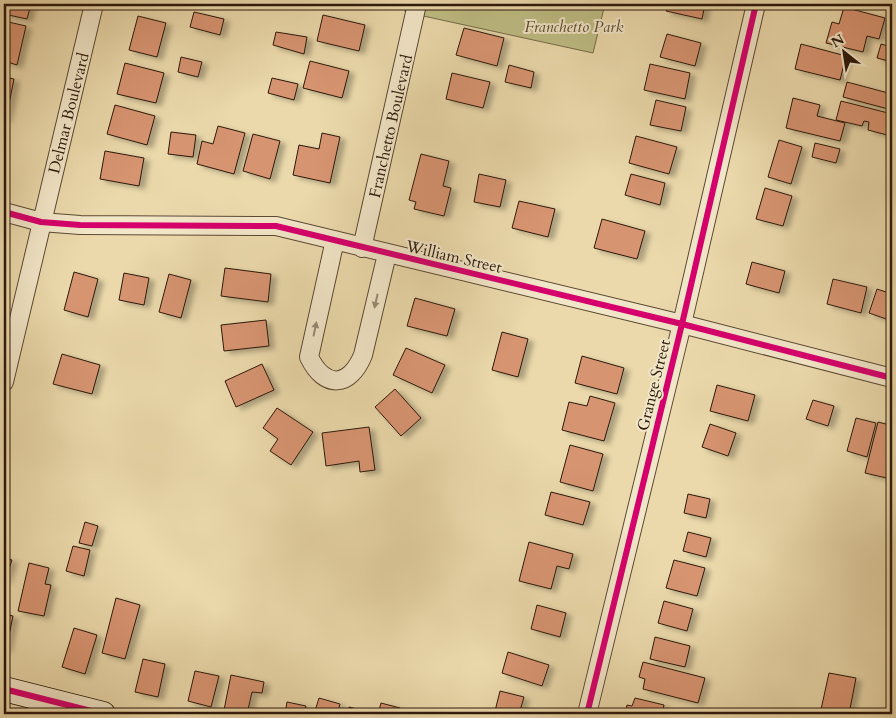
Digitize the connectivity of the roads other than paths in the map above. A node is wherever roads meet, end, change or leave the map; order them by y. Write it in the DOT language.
graph roads {
  1 [pos="94,4"];
  2 [pos="417,4"];
  3 [pos="756,4"];
  4 [pos="4,212"];
  5 [pos="41,222"];
  6 [pos="335,240"];
  7 [pos="362,248"];
  8 [pos="386,254"];
  9 [pos="682,324"];
  10 [pos="8,343"];
  11 [pos="892,378"];
  12 [pos="4,382"];
  13 [pos="4,689"];
  14 [pos="103,714"];
  15 [pos="587,714"];
  1 -- 5 [label="street, Delmar Boulevard"];
  2 -- 7 [label="street, Franchetto Boulevard"];
  3 -- 9 [label="street, Grange Street"];
  4 -- 5 [label="street, William Street"];
  5 -- 6 [label="street, William Street"];
  5 -- 10 [label="street, Delmar Boulevard"];
  6 -- 7 [label="street, William Street"];
  8 -- 6 [label="street, one-way"];
  7 -- 8 [label="street, William Street"];
  8 -- 9 [label="street, William Street"];
  9 -- 11 [label="street, William Street"];
  9 -- 15 [label="street, Grange Street"];
  10 -- 12 [label="street, Delmar Boulevard"];
  13 -- 14 [label="main road"];
}
